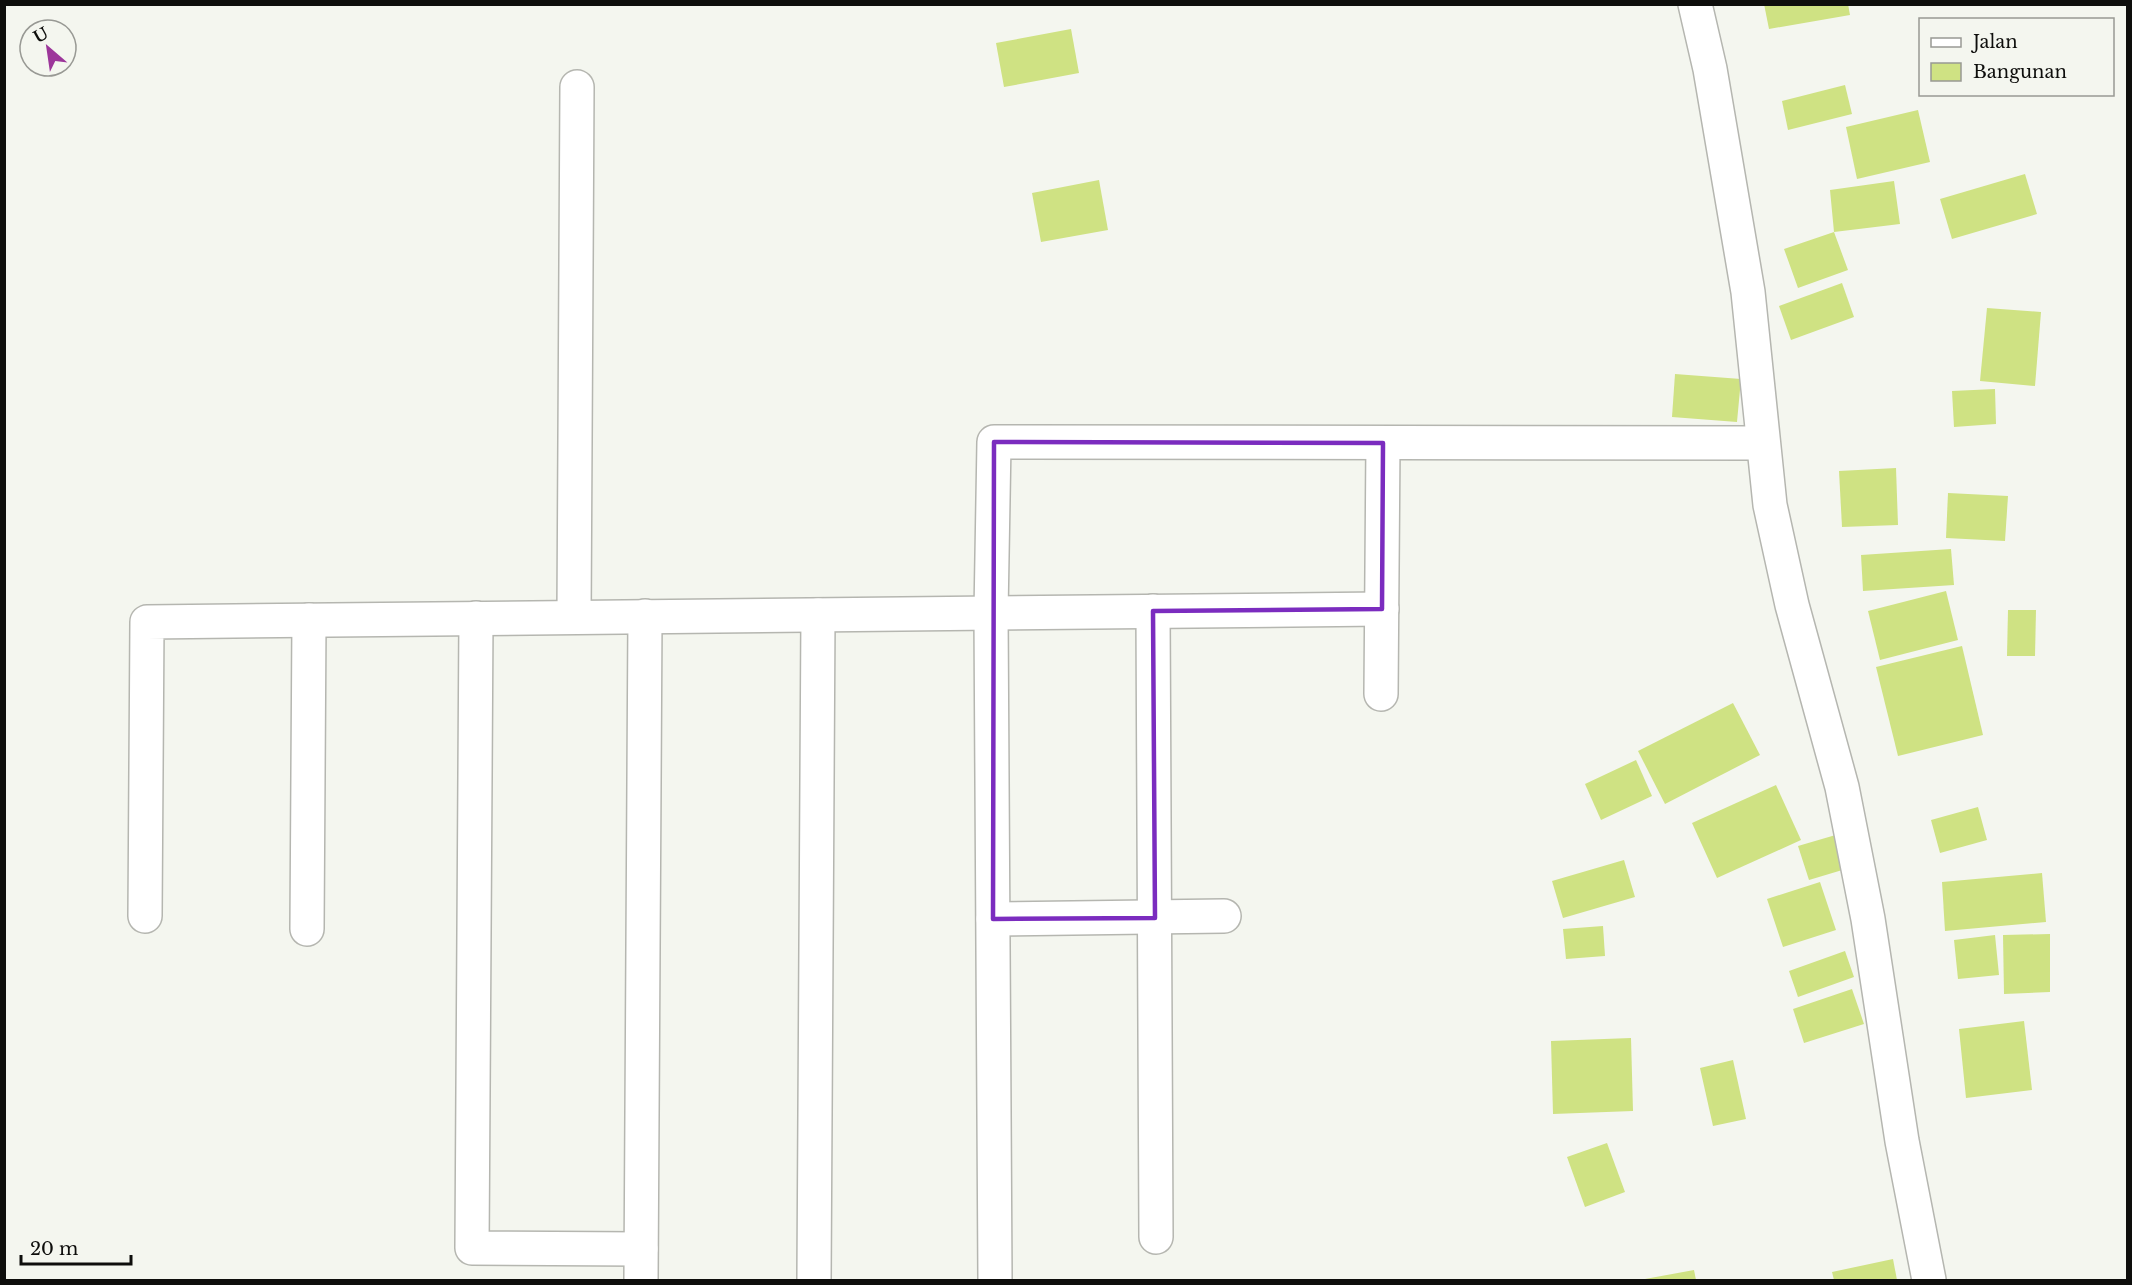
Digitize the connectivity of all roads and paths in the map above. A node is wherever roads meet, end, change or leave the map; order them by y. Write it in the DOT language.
graph roads {
  1 [pos="1695,4"];
  2 [pos="577,87"];
  3 [pos="1383,443"];
  4 [pos="1762,443"];
  5 [pos="1382,609"];
  6 [pos="1153,611"];
  7 [pos="992,613"];
  8 [pos="818,615"];
  9 [pos="645,616"];
  10 [pos="574,617"];
  11 [pos="476,618"];
  12 [pos="309,620"];
  13 [pos="1381,694"];
  14 [pos="145,916"];
  15 [pos="1224,916"];
  16 [pos="1155,918"];
  17 [pos="993,919"];
  18 [pos="307,928"];
  19 [pos="1156,1238"];
  20 [pos="641,1265"];
  21 [pos="814,1281"];
  22 [pos="995,1281"];
  23 [pos="1929,1281"];
  1 -- 4 [label="street"];
  2 -- 10 [label="street"];
  3 -- 4 [label="street"];
  3 -- 5 [label="street"];
  3 -- 7 [label="street"];
  4 -- 23 [label="street"];
  5 -- 6 [label="street"];
  5 -- 13 [label="street"];
  6 -- 7 [label="street"];
  6 -- 16 [label="street"];
  7 -- 8 [label="street"];
  7 -- 17 [label="street"];
  8 -- 9 [label="street"];
  8 -- 21 [label="street"];
  9 -- 10 [label="street"];
  9 -- 20 [label="street"];
  10 -- 11 [label="street"];
  11 -- 12 [label="street"];
  11 -- 20 [label="street"];
  12 -- 14 [label="street"];
  12 -- 18 [label="street"];
  15 -- 16 [label="street"];
  16 -- 17 [label="street"];
  16 -- 19 [label="street"];
  17 -- 22 [label="street"];
}
